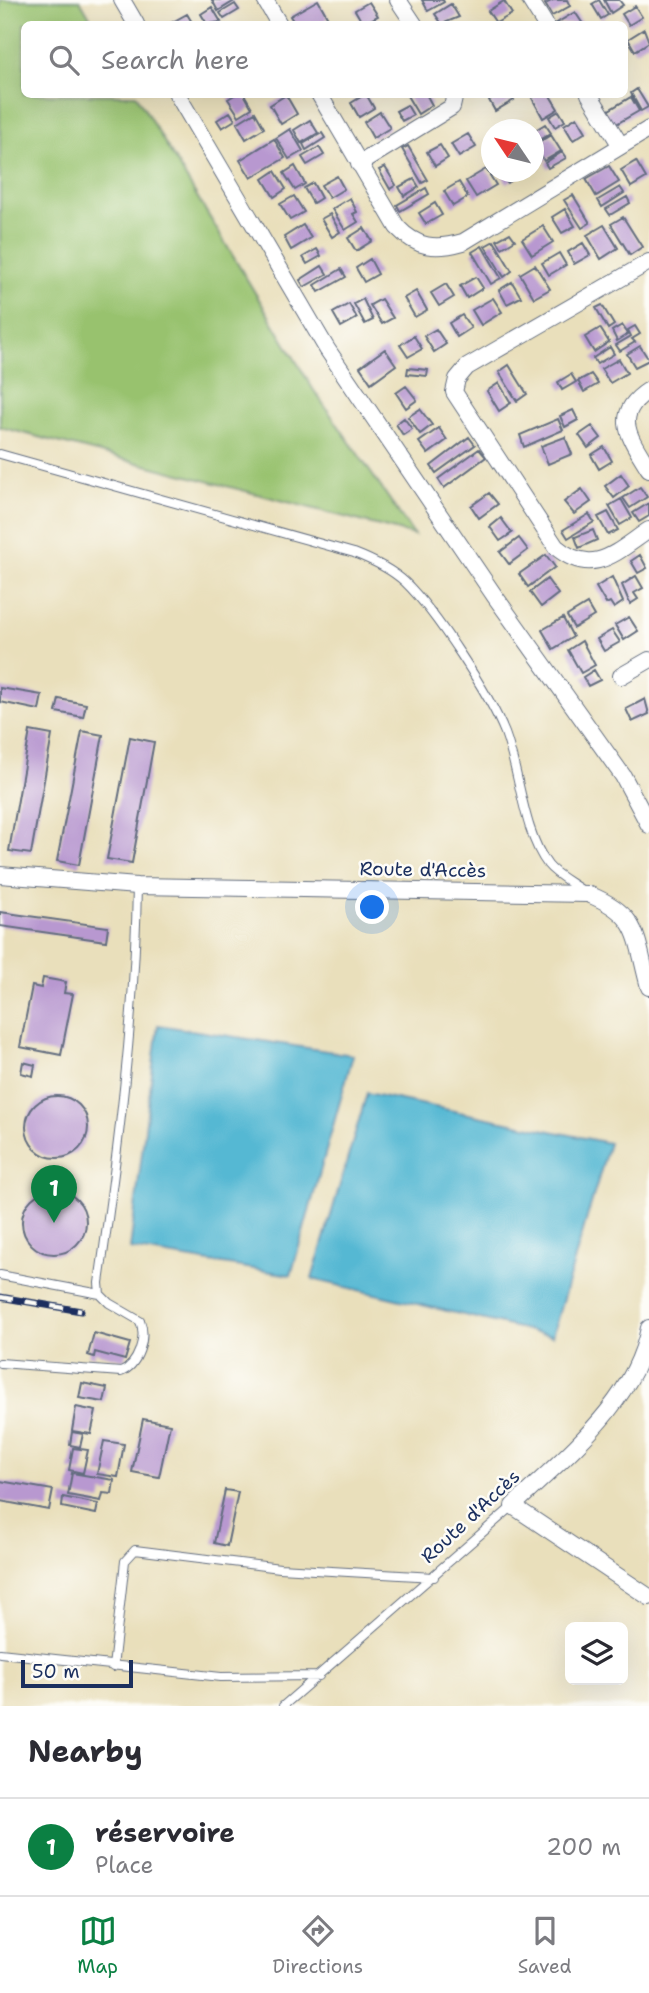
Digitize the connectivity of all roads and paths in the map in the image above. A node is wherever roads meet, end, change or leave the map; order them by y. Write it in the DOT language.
graph roads {
  1 [pos="122,0"];
  2 [pos="265,0"];
  3 [pos="398,0"];
  4 [pos="530,0"];
  5 [pos="134,21"];
  6 [pos="277,21"];
  7 [pos="412,21"];
  8 [pos="543,21"];
  9 [pos="179,98"];
  10 [pos="321,98"];
  11 [pos="453,98"];
  12 [pos="591,98"];
  13 [pos="649,129"];
  14 [pos="621,146"];
  15 [pos="359,164"];
  16 [pos="649,262"];
  17 [pos="649,390"];
  18 [pos="0,454"];
  19 [pos="649,469"];
  20 [pos="649,530"];
  21 [pos="649,660"];
  22 [pos="621,676"];
  23 [pos="649,825"];
  24 [pos="0,875"];
  25 [pos="137,886"];
  26 [pos="588,894"];
  27 [pos="649,987"];
  28 [pos="0,1275"];
  29 [pos="100,1294"];
  30 [pos="649,1328"];
  31 [pos="0,1363"];
  32 [pos="513,1506"];
  33 [pos="434,1577"];
  34 [pos="649,1597"];
  35 [pos="0,1653"];
  36 [pos="113,1667"];
  37 [pos="320,1676"];
  38 [pos="283,1706"];
  1 -- 5 [label="street"];
  2 -- 6 [label="street"];
  3 -- 7 [label="street"];
  4 -- 8 [label="street"];
  9 -- 23 [label="street"];
  10 -- 15 [label="street"];
  11 -- 15 [label="street"];
  12 -- 14 [label="street"];
  13 -- 14 [label="street"];
  14 -- 15 [label="street"];
  16 -- 20 [label="street"];
  17 -- 19 [label="street"];
  18 -- 26 [label="lane"];
  21 -- 22 [label="street"];
  24 -- 25 [label="street, Route d'Accès"];
  25 -- 26 [label="street, Route d'Accès"];
  25 -- 29 [label="lane"];
  26 -- 27 [label="street, Route d'Accès"];
  28 -- 29 [label="lane"];
  29 -- 31 [label="lane"];
  30 -- 32 [label="street, Route d'Accès"];
  32 -- 33 [label="lane, Route d'Accès"];
  32 -- 34 [label="street"];
  33 -- 36 [label="lane"];
  33 -- 37 [label="lane, Route d'Accès"];
  35 -- 36 [label="lane"];
  36 -- 37 [label="lane"];
  37 -- 38 [label="lane, Route d'Accès"];
}
